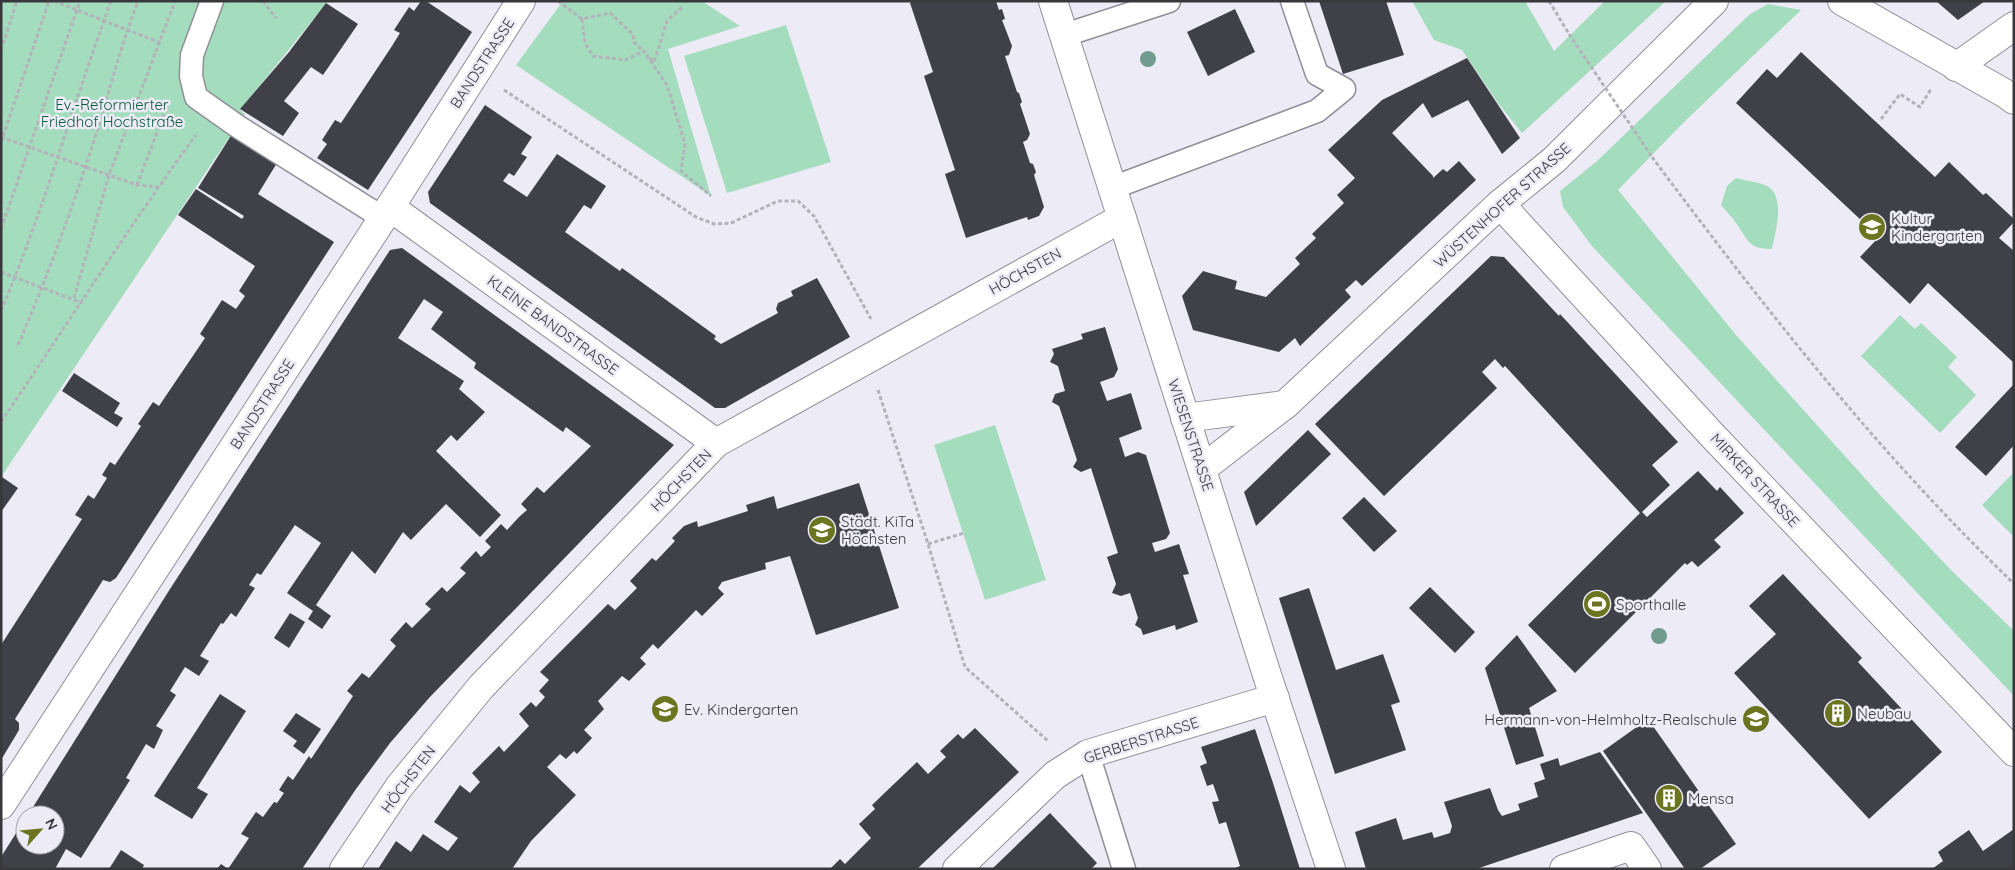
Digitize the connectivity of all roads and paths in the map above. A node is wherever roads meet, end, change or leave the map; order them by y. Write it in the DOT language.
graph roads {
  1 [pos="17,1"];
  2 [pos="49,1"];
  3 [pos="54,1"];
  4 [pos="80,1"];
  5 [pos="112,1"];
  6 [pos="138,1"];
  7 [pos="175,1"];
  8 [pos="212,1"];
  9 [pos="263,1"];
  10 [pos="521,1"];
  11 [pos="558,1"];
  12 [pos="1053,1"];
  13 [pos="1169,1"];
  14 [pos="1292,1"];
  15 [pos="1549,1"];
  16 [pos="1714,1"];
  17 [pos="1842,1"];
  18 [pos="682,7"];
  19 [pos="77,10"];
  20 [pos="276,18"];
  21 [pos="582,19"];
  22 [pos="104,20"];
  23 [pos="2014,26"];
  24 [pos="127,30"];
  25 [pos="1065,36"];
  26 [pos="160,43"];
  27 [pos="1,50"];
  28 [pos="644,51"];
  29 [pos="192,55"];
  30 [pos="1956,67"];
  31 [pos="476,72"];
  32 [pos="1930,92"];
  33 [pos="170,97"];
  34 [pos="2014,100"];
  35 [pos="214,110"];
  36 [pos="1882,119"];
  37 [pos="2,137"];
  38 [pos="1,142"];
  39 [pos="30,147"];
  40 [pos="59,157"];
  41 [pos="86,167"];
  42 [pos="109,175"];
  43 [pos="137,185"];
  44 [pos="158,187"];
  45 [pos="1112,188"];
  46 [pos="711,196"];
  47 [pos="1500,204"];
  48 [pos="387,213"];
  49 [pos="1122,218"];
  50 [pos="1,229"];
  51 [pos="1,272"];
  52 [pos="15,278"];
  53 [pos="42,287"];
  54 [pos="74,298"];
  55 [pos="82,303"];
  56 [pos="1,311"];
  57 [pos="18,345"];
  58 [pos="878,353"];
  59 [pos="1286,404"];
  60 [pos="1185,418"];
  61 [pos="1,422"];
  62 [pos="716,443"];
  63 [pos="1202,469"];
  64 [pos="964,534"];
  65 [pos="928,544"];
  66 [pos="2014,584"];
  67 [pos="1274,698"];
  68 [pos="1050,742"];
  69 [pos="2014,752"];
  70 [pos="1088,754"];
  71 [pos="1,805"];
  72 [pos="344,869"];
  73 [pos="957,869"];
  74 [pos="1124,869"];
  75 [pos="1331,869"];
  76 [pos="1564,869"];
  77 [pos="1647,869"];
  1 -- 27 [label="path"];
  2 -- 37 [label="path"];
  3 -- 19 [label="path"];
  4 -- 19 [label="path"];
  5 -- 22 [label="path"];
  6 -- 24 [label="path"];
  7 -- 26 [label="path"];
  8 -- 29 [label="lane"];
  9 -- 20 [label="path"];
  10 -- 31 [label="street, BANDSTRASSE"];
  11 -- 21 [label="path"];
  12 -- 25 [label="street, WIESENSTRASSE"];
  13 -- 25 [label="lane"];
  14 -- 45 [label="lane"];
  15 -- 66 [label="path, bridge"];
  16 -- 47 [label="street, WÜSTENHOFER STRASSE"];
  17 -- 30 [label="street"];
  18 -- 28 [label="path"];
  19 -- 22 [label="path"];
  19 -- 39 [label="path"];
  21 -- 28 [label="path"];
  21 -- 28 [label="path"];
  22 -- 24 [label="path"];
  22 -- 40 [label="path"];
  23 -- 30 [label="street"];
  24 -- 26 [label="path"];
  24 -- 41 [label="path"];
  25 -- 45 [label="street, WIESENSTRASSE"];
  26 -- 29 [label="path"];
  26 -- 42 [label="path"];
  28 -- 46 [label="path"];
  29 -- 35 [label="lane"];
  30 -- 34 [label="street"];
  31 -- 48 [label="street, BANDSTRASSE"];
  31 -- 58 [label="path"];
  32 -- 36 [label="path"];
  33 -- 43 [label="path"];
  35 -- 44 [label="path"];
  35 -- 48 [label="lane"];
  37 -- 38 [label="path"];
  37 -- 39 [label="path"];
  39 -- 40 [label="path"];
  39 -- 50 [label="path"];
  40 -- 41 [label="path"];
  40 -- 52 [label="path"];
  41 -- 42 [label="path"];
  41 -- 53 [label="path"];
  42 -- 43 [label="path"];
  42 -- 54 [label="path"];
  43 -- 44 [label="path"];
  44 -- 55 [label="path"];
  45 -- 49 [label="street, WIESENSTRASSE"];
  47 -- 59 [label="street, WÜSTENHOFER STRASSE"];
  47 -- 69 [label="street, MIRKER STRASSE"];
  48 -- 62 [label="street, KLEINE BANDSTRASSE"];
  48 -- 71 [label="street, BANDSTRASSE"];
  49 -- 58 [label="street, HÖCHSTEN"];
  49 -- 60 [label="street, WIESENSTRASSE"];
  51 -- 52 [label="path"];
  52 -- 53 [label="path"];
  52 -- 56 [label="path"];
  53 -- 54 [label="path"];
  53 -- 57 [label="path"];
  54 -- 55 [label="path"];
  55 -- 61 [label="path"];
  58 -- 62 [label="street, HÖCHSTEN"];
  58 -- 65 [label="path"];
  59 -- 60 [label="street"];
  59 -- 63 [label="street, WÜSTENHOFER STRASSE"];
  60 -- 63 [label="street, WIESENSTRASSE"];
  62 -- 72 [label="street, HÖCHSTEN"];
  63 -- 67 [label="street, WIESENSTRASSE"];
  64 -- 65 [label="path"];
  65 -- 68 [label="path"];
  67 -- 70 [label="street, GERBERSTRASSE"];
  67 -- 75 [label="street, WIESENSTRASSE"];
  70 -- 73 [label="street, GERBERSTRASSE"];
  70 -- 74 [label="lane"];
  76 -- 77 [label="street"];
}
